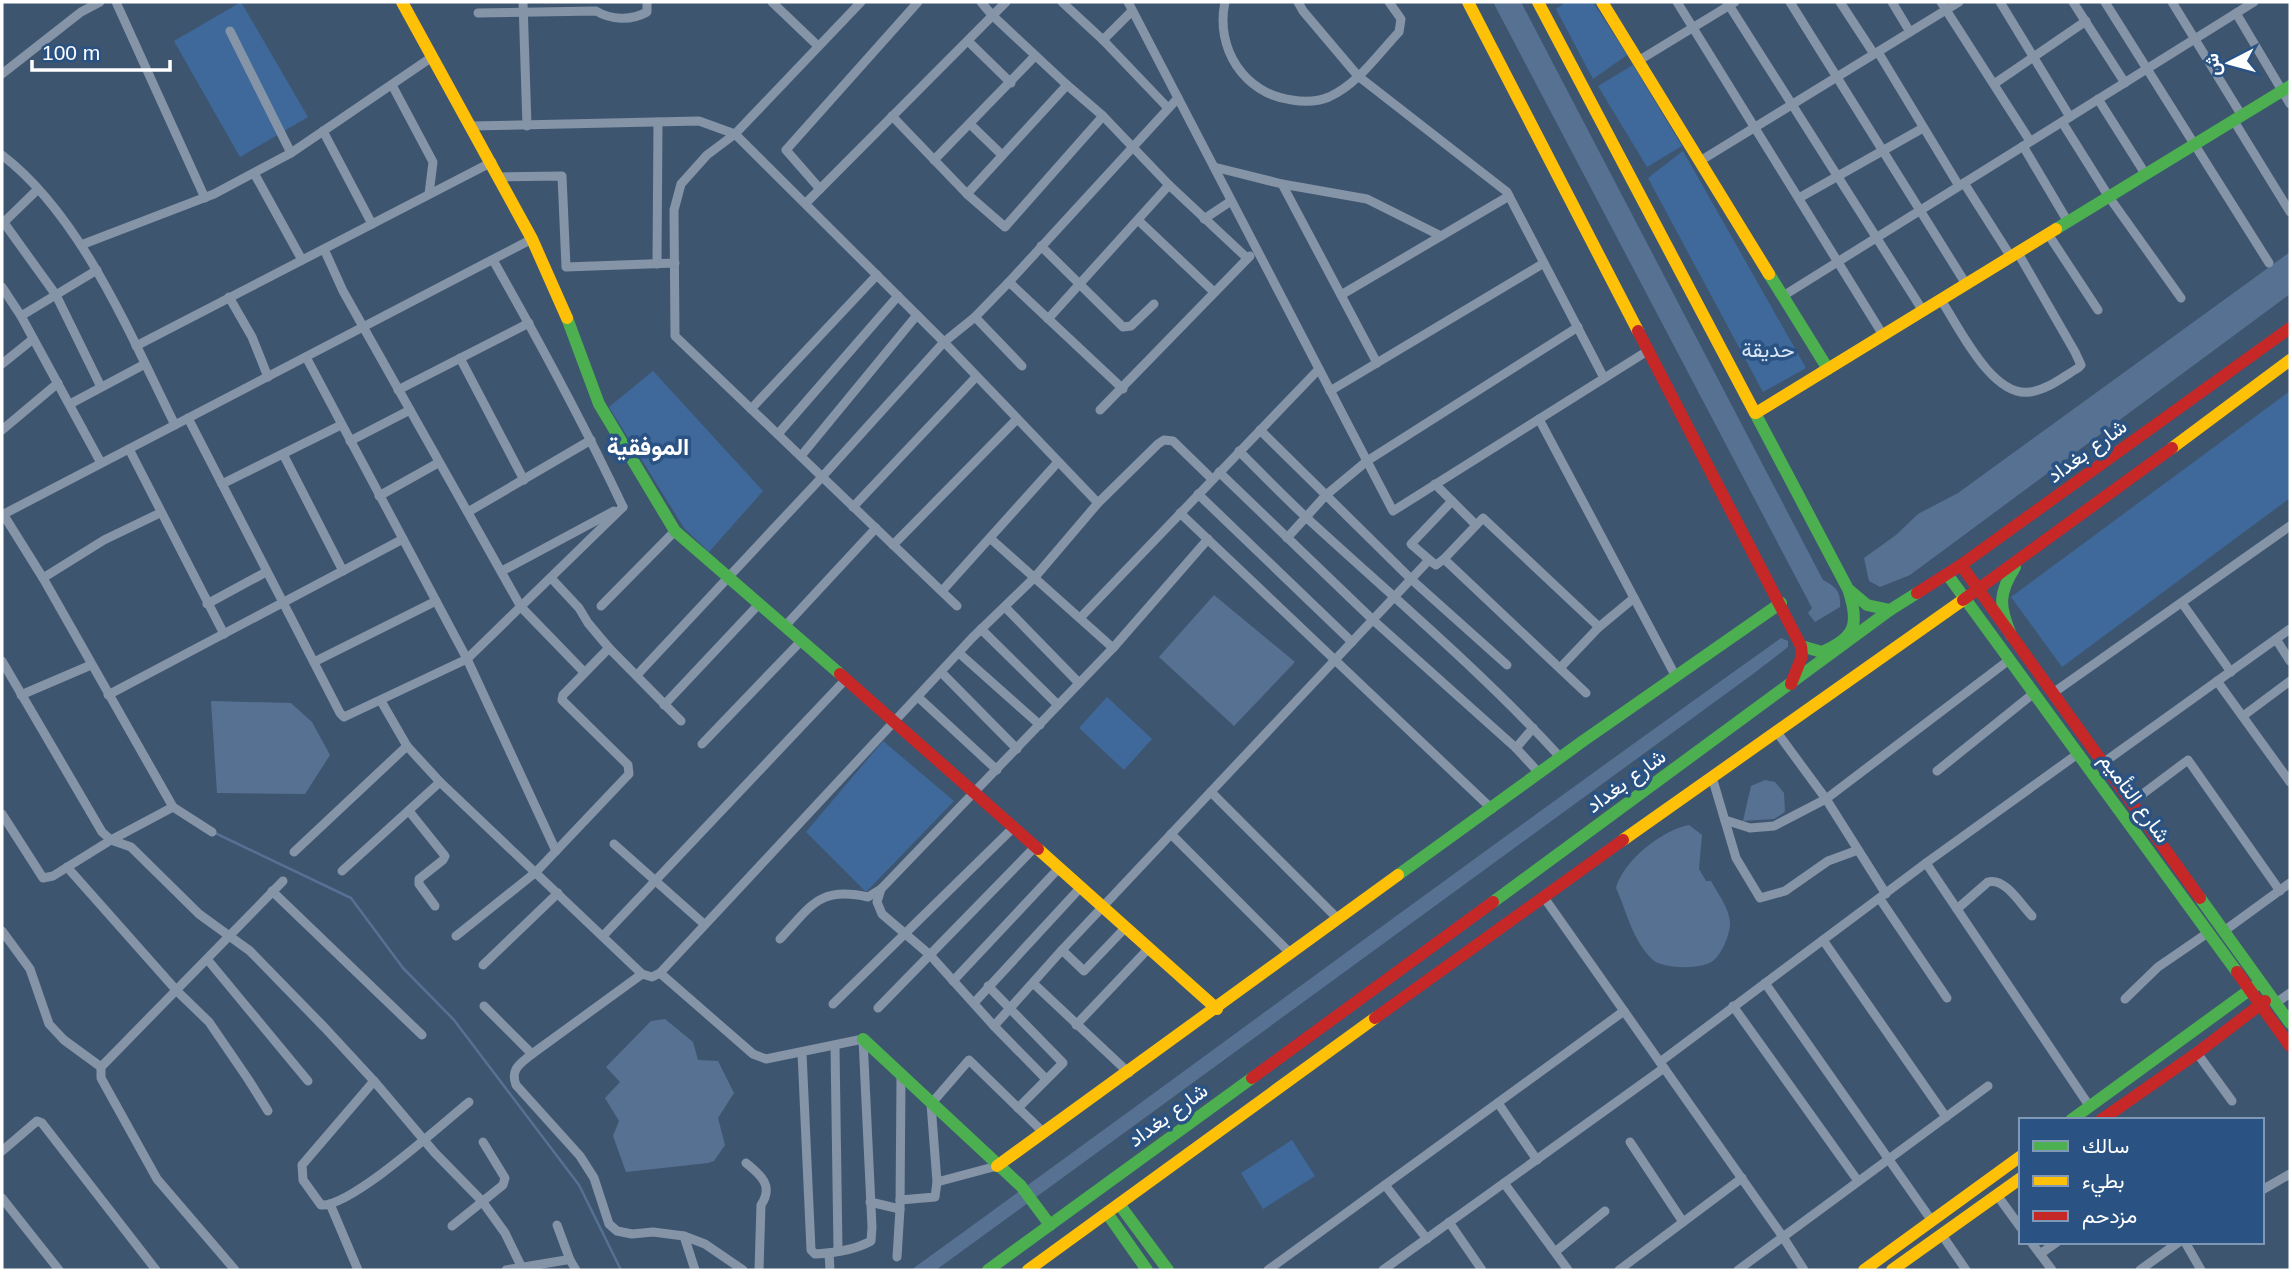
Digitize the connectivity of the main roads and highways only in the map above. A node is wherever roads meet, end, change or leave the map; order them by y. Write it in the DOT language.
graph roads {
  1 [pos="402,2"];
  2 [pos="1468,2"];
  3 [pos="1538,2"];
  4 [pos="1602,2"];
  5 [pos="2286,89"];
  6 [pos="2290,328"];
  7 [pos="2290,360"];
  8 [pos="1828,369"];
  9 [pos="1756,413"];
  10 [pos="2019,561"];
  11 [pos="1961,565"];
  12 [pos="1947,574"];
  13 [pos="1979,588"];
  14 [pos="1848,589"];
  15 [pos="1963,599"];
  16 [pos="1781,603"];
  17 [pos="1890,610"];
  18 [pos="2011,635"];
  19 [pos="1801,646"];
  20 [pos="1791,685"];
  21 [pos="2261,982"];
  22 [pos="2250,990"];
  23 [pos="2269,1001"];
  24 [pos="1217,1009"];
  25 [pos="2290,1023"];
  26 [pos="863,1040"];
  27 [pos="2290,1046"];
  28 [pos="2074,1118"];
  29 [pos="2107,1118"];
  30 [pos="2019,1157"];
  31 [pos="998,1166"];
  32 [pos="2019,1179"];
  33 [pos="1119,1204"];
  34 [pos="1107,1213"];
  35 [pos="1050,1224"];
  36 [pos="988,1270"];
  37 [pos="1028,1270"];
  38 [pos="1147,1270"];
  39 [pos="1168,1270"];
  40 [pos="1864,1270"];
  41 [pos="1892,1270"];
  1 -- 24 [label="main road"];
  2 -- 16 [label="main road"];
  3 -- 9 [label="main road"];
  4 -- 8 [label="main road"];
  5 -- 8 [label="main road"];
  6 -- 11 [label="main road, شارع بغداد"];
  7 -- 10 [label="main road, شارع بغداد"];
  8 -- 9 [label="main road"];
  9 -- 14 [label="main road"];
  10 -- 13 [label="main road, شارع بغداد"];
  10 -- 18 [label="main road"];
  11 -- 12 [label="main road, شارع بغداد"];
  11 -- 13 [label="main road, شارع التأميم"];
  12 -- 15 [label="main road, شارع التأميم"];
  12 -- 17 [label="main road, شارع بغداد"];
  13 -- 15 [label="main road, شارع بغداد"];
  13 -- 18 [label="main road, شارع التأميم"];
  14 -- 17 [label="main road"];
  14 -- 19 [label="main road"];
  15 -- 22 [label="main road, شارع التأميم"];
  15 -- 33 [label="main road, شارع بغداد"];
  16 -- 19 [label="main road"];
  16 -- 24 [label="main road"];
  17 -- 20 [label="main road, شارع بغداد"];
  18 -- 21 [label="main road, شارع التأميم"];
  19 -- 20 [label="main road"];
  20 -- 35 [label="main road, شارع بغداد"];
  21 -- 22 [label="main road"];
  21 -- 23 [label="main road, شارع التأميم"];
  22 -- 23 [label="main road, شارع التأميم"];
  22 -- 28 [label="main road"];
  23 -- 25 [label="main road, شارع التأميم"];
  23 -- 27 [label="main road, شارع التأميم"];
  23 -- 29 [label="main road"];
  24 -- 31 [label="main road"];
  26 -- 31 [label="main road"];
  30 -- 40 [label="main road"];
  31 -- 35 [label="main road"];
  32 -- 41 [label="main road"];
  33 -- 34 [label="main road, شارع بغداد"];
  33 -- 39 [label="main road"];
  34 -- 37 [label="main road, شارع بغداد"];
  34 -- 38 [label="main road"];
  35 -- 36 [label="main road, شارع بغداد"];
}
